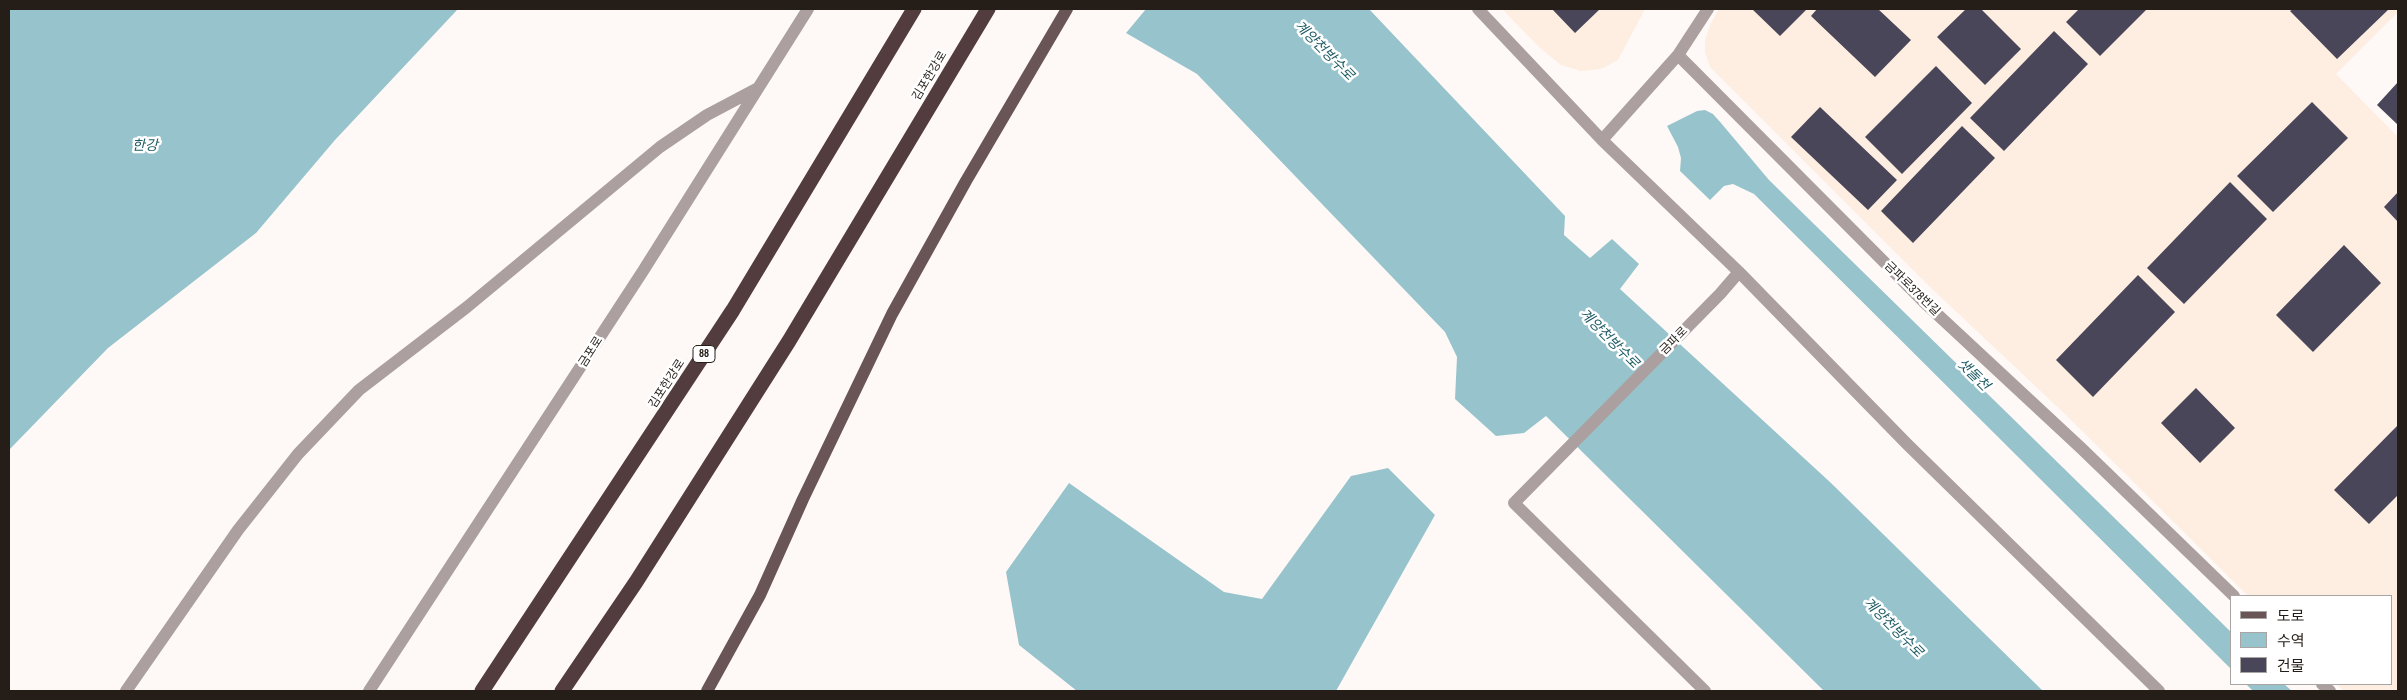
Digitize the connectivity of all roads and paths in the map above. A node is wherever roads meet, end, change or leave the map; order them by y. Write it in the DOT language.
graph roads {
  1 [pos="808,9"];
  2 [pos="914,9"];
  3 [pos="988,9"];
  4 [pos="1067,9"];
  5 [pos="1478,9"];
  6 [pos="1708,9"];
  7 [pos="1678,55"];
  8 [pos="758,88"];
  9 [pos="1602,140"];
  10 [pos="1739,272"];
  11 [pos="2233,595"];
  12 [pos="126,691"];
  13 [pos="369,691"];
  14 [pos="482,691"];
  15 [pos="562,691"];
  16 [pos="707,691"];
  17 [pos="1705,691"];
  18 [pos="2158,691"];
  1 -- 8 [label="street, 금포로"];
  2 -- 14 [label="highway, 김포한강로 / 88"];
  3 -- 15 [label="highway, 김포한강로"];
  4 -- 16 [label="main road"];
  5 -- 9 [label="street"];
  6 -- 7 [label="street"];
  7 -- 9 [label="street"];
  7 -- 11 [label="street, 금파로378번길"];
  8 -- 12 [label="street"];
  8 -- 13 [label="street, 금포로"];
  9 -- 10 [label="street"];
  10 -- 17 [label="street, 금파로"];
  10 -- 18 [label="street"];
}
